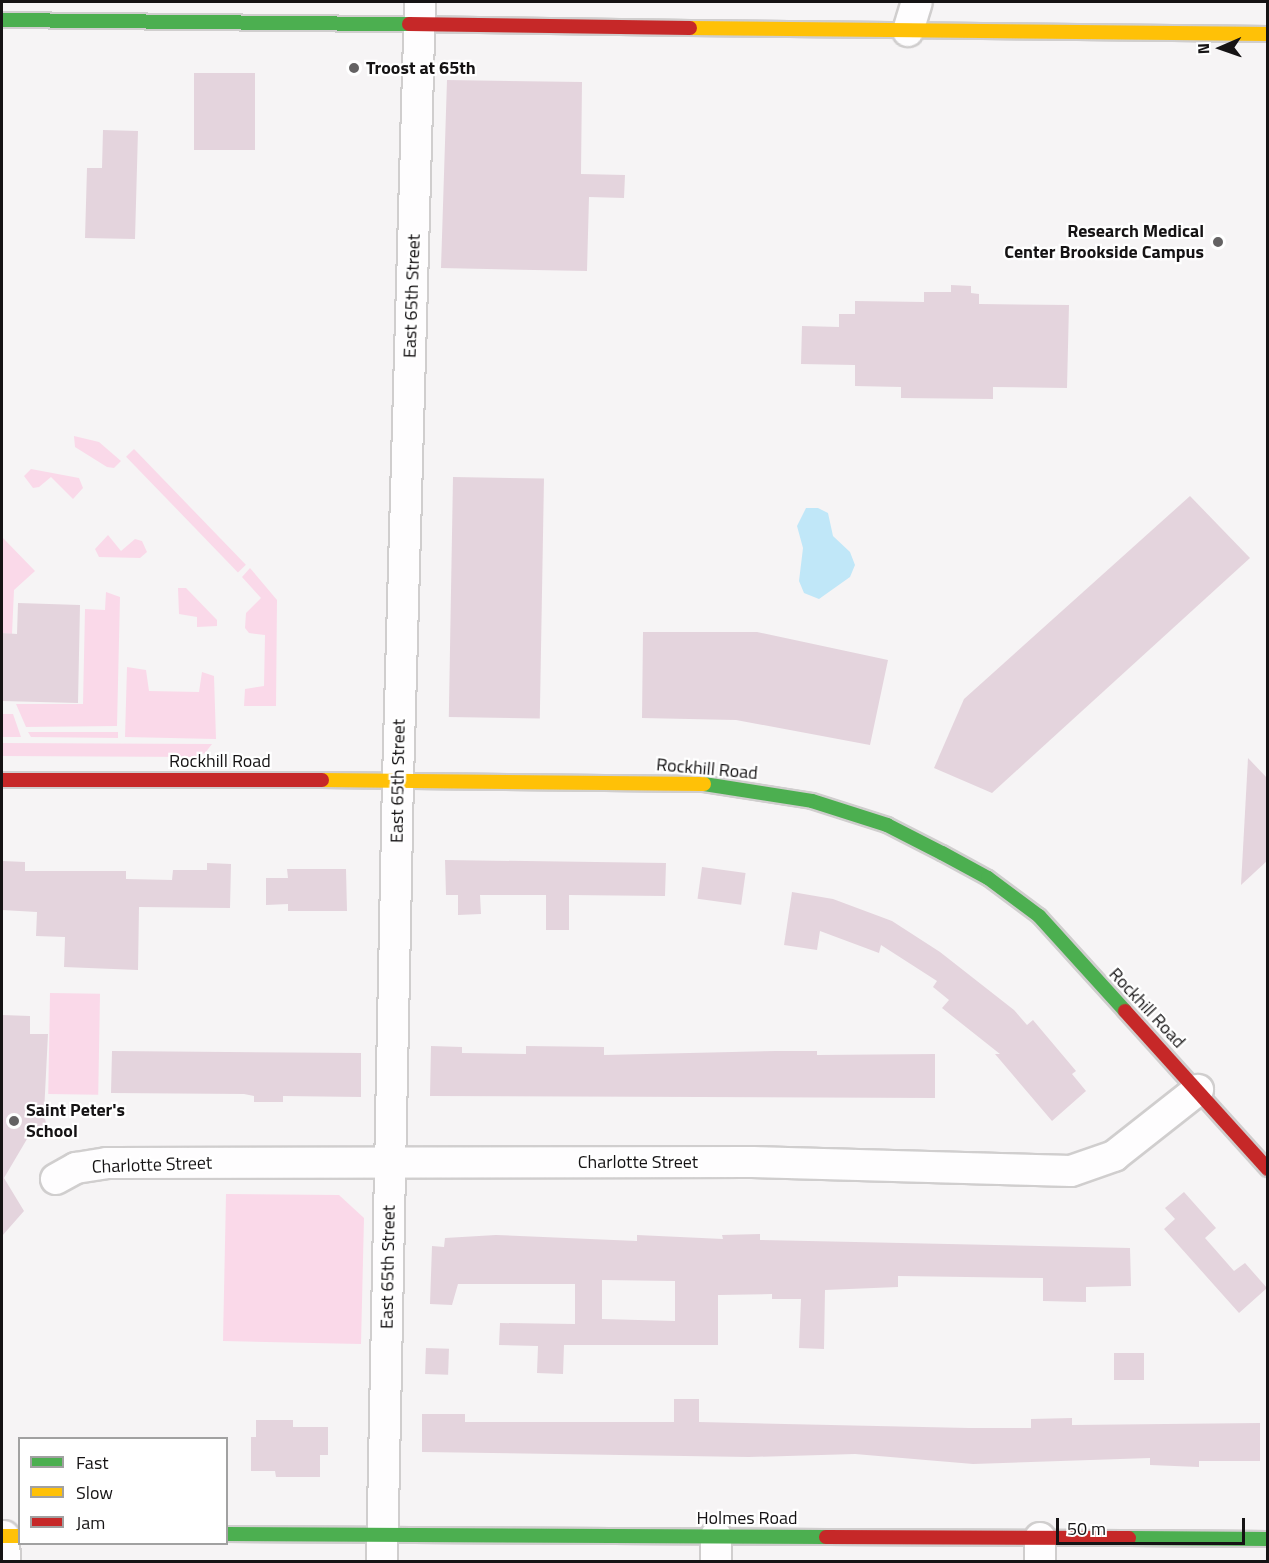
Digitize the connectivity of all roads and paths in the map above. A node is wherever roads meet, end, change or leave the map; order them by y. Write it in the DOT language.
graph roads {
  1 [pos="917,2"];
  2 [pos="420,13"];
  3 [pos="2,20"];
  4 [pos="908,31"];
  5 [pos="1268,34"];
  6 [pos="398,779"];
  7 [pos="2,780"];
  8 [pos="1198,1090"];
  9 [pos="390,1162"];
  10 [pos="1268,1169"];
  11 [pos="56,1179"];
  12 [pos="228,1534"];
  13 [pos="1268,1539"];
  14 [pos="383,1548"];
  15 [pos="716,1549"];
  16 [pos="1040,1550"];
  1 -- 4 [label="street"];
  2 -- 3 [label="main road"];
  2 -- 4 [label="main road"];
  2 -- 6 [label="street, East 65th Street"];
  4 -- 5 [label="main road"];
  6 -- 7 [label="main road, Rockhill Road"];
  6 -- 8 [label="main road, Rockhill Road"];
  6 -- 9 [label="street, East 65th Street"];
  8 -- 9 [label="street, Charlotte Street"];
  8 -- 10 [label="main road, Rockhill Road"];
  9 -- 11 [label="street, Charlotte Street"];
  9 -- 14 [label="street, East 65th Street"];
  12 -- 14 [label="main road, Holmes Road"];
  13 -- 16 [label="main road, Holmes Road"];
  14 -- 15 [label="main road, Holmes Road"];
  15 -- 16 [label="main road, Holmes Road"];
}
